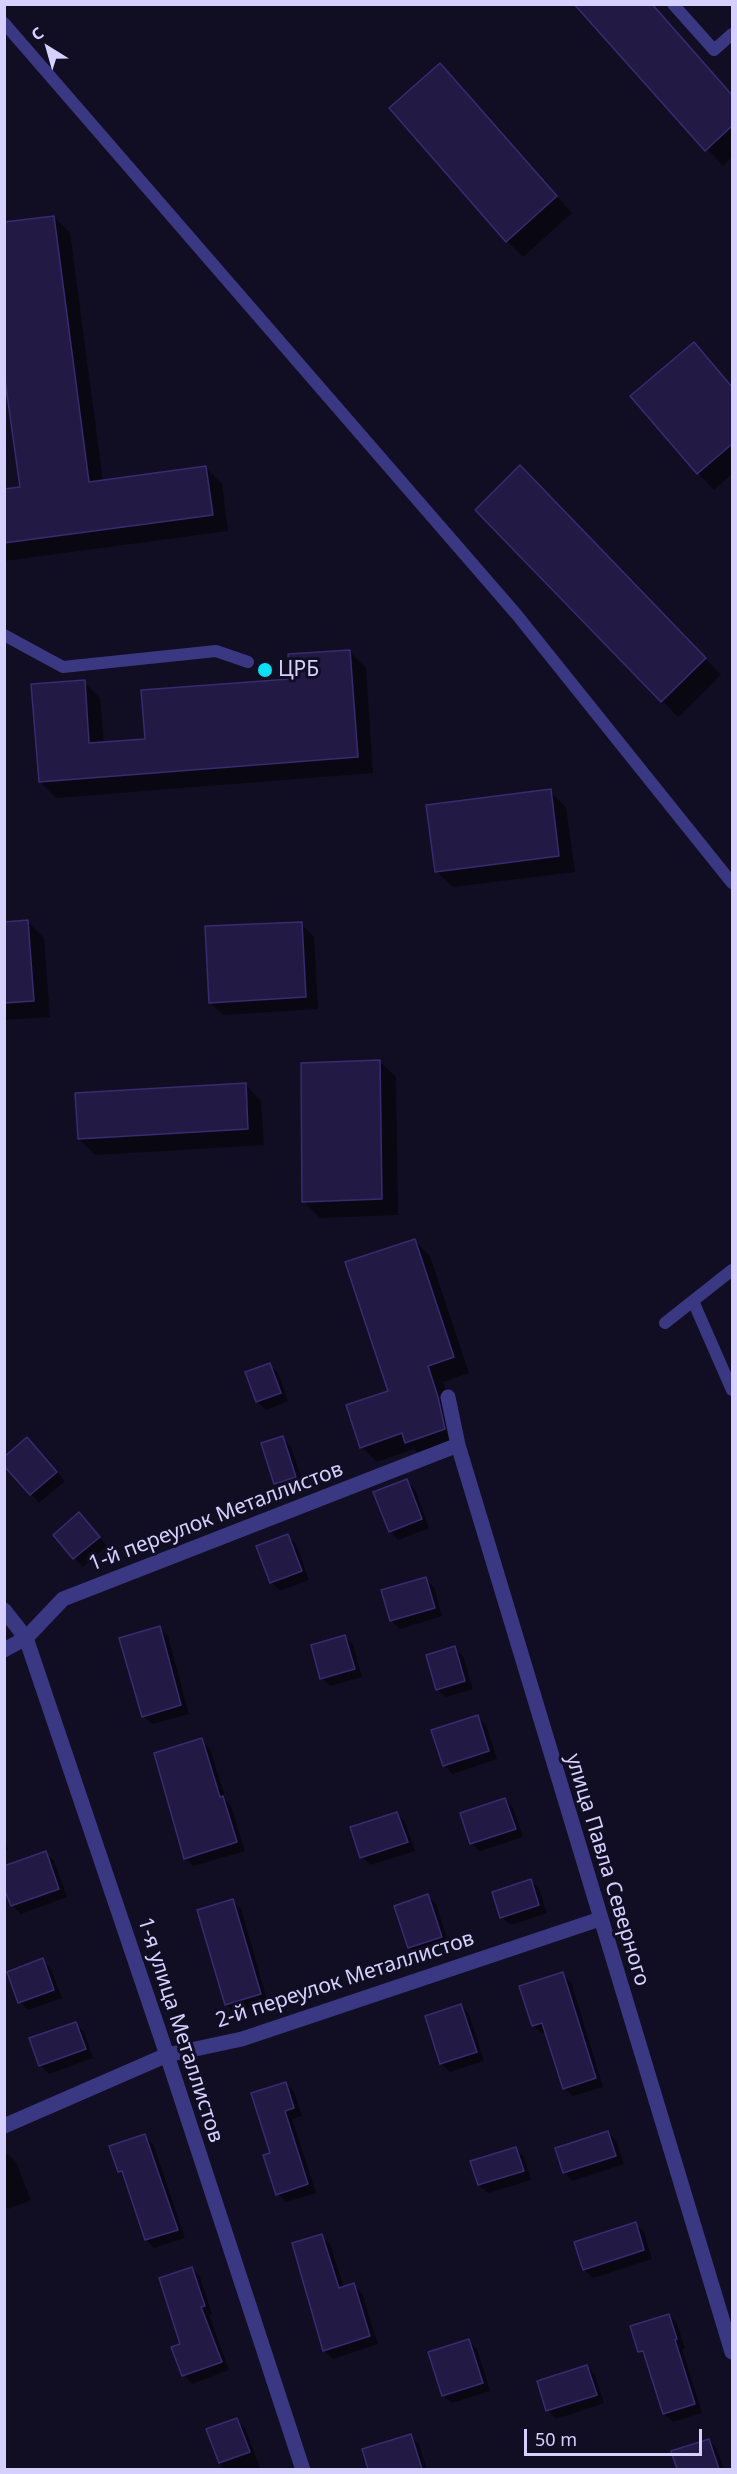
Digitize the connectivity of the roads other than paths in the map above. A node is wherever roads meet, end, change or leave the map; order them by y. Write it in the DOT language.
graph roads {
  1 [pos="674,4"];
  2 [pos="4,23"];
  3 [pos="732,34"];
  4 [pos="4,635"];
  5 [pos="248,662"];
  6 [pos="732,882"];
  7 [pos="732,1270"];
  8 [pos="693,1301"];
  9 [pos="665,1323"];
  10 [pos="732,1390"];
  11 [pos="448,1397"];
  12 [pos="458,1446"];
  13 [pos="4,1610"];
  14 [pos="26,1638"];
  15 [pos="4,1650"];
  16 [pos="600,1919"];
  17 [pos="167,2055"];
  18 [pos="4,2126"];
  19 [pos="732,2352"];
  20 [pos="303,2469"];
  1 -- 3 [label="lane"];
  2 -- 6 [label="lane"];
  4 -- 5 [label="lane"];
  7 -- 8 [label="lane"];
  8 -- 9 [label="lane"];
  8 -- 10 [label="lane"];
  11 -- 12 [label="street, улица Павла Северного"];
  12 -- 14 [label="street, 1-й переулок Металлистов"];
  12 -- 16 [label="street, улица Павла Северного"];
  13 -- 14 [label="street, 1-я улица Металлистов"];
  14 -- 15 [label="street, 1-й переулок Металлистов"];
  14 -- 17 [label="street, 1-я улица Металлистов"];
  16 -- 17 [label="street, 2-й переулок Металлистов"];
  16 -- 19 [label="street, улица Павла Северного"];
  17 -- 18 [label="street, 2-й переулок Металлистов"];
  17 -- 20 [label="street, 1-я улица Металлистов"];
}
